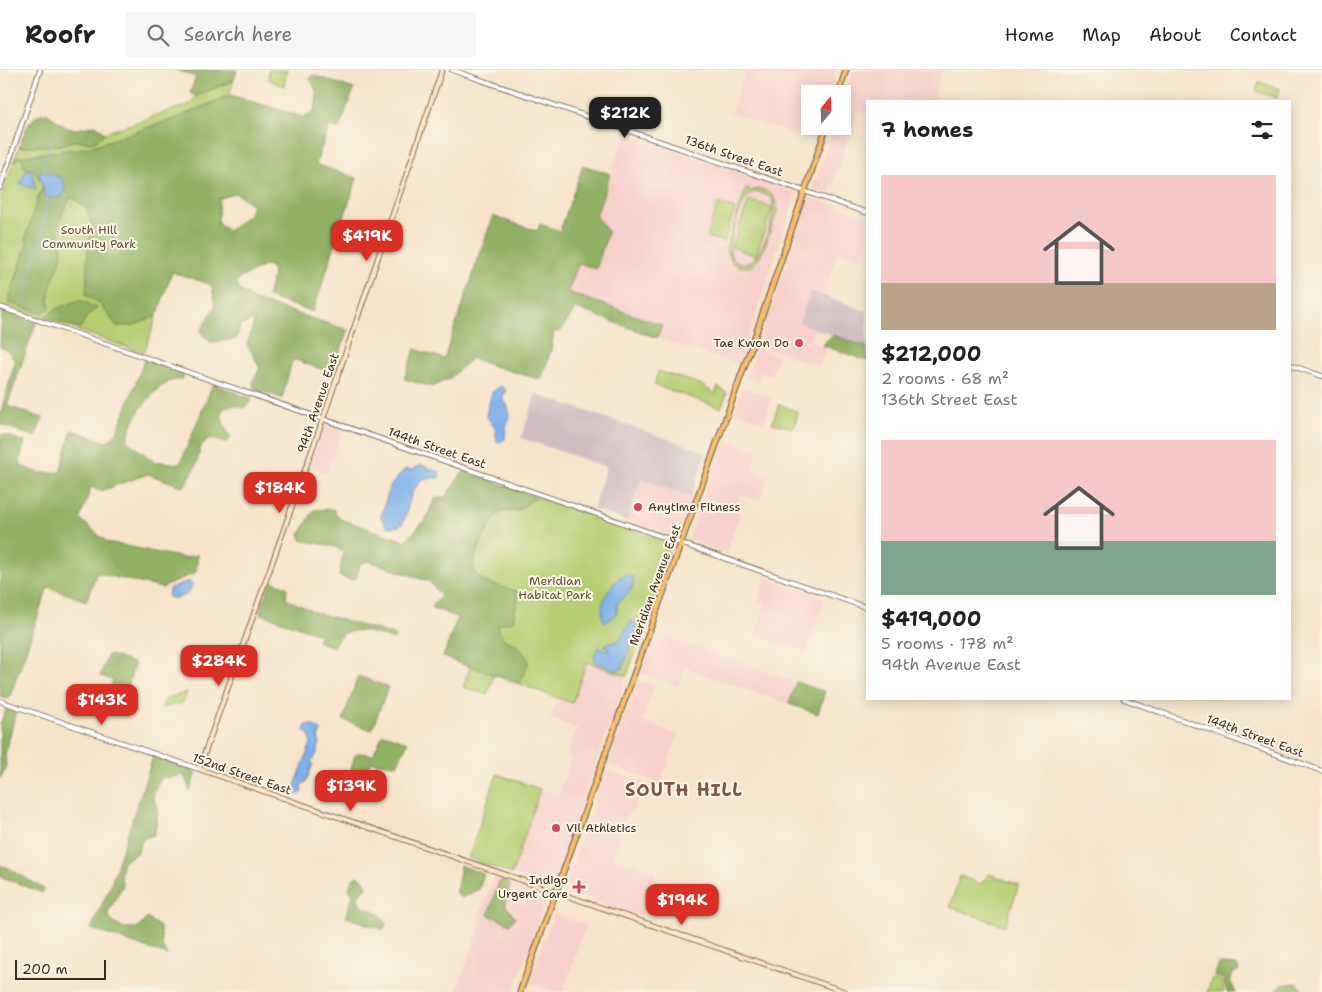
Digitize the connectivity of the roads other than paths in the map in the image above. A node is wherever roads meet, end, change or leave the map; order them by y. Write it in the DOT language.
graph roads {
  1 [pos="40,70"];
  2 [pos="442,70"];
  3 [pos="452,70"];
  4 [pos="846,70"];
  5 [pos="841,85"];
  6 [pos="824,135"];
  7 [pos="0,188"];
  8 [pos="804,191"];
  9 [pos="866,212"];
  10 [pos="0,307"];
  11 [pos="1291,365"];
  12 [pos="1322,376"];
  13 [pos="323,419"];
  14 [pos="681,543"];
  15 [pos="866,607"];
  16 [pos="1127,700"];
  17 [pos="0,701"];
  18 [pos="199,769"];
  19 [pos="1322,771"];
  20 [pos="556,892"];
  21 [pos="520,992"];
  22 [pos="846,992"];
  1 -- 7 [label="street"];
  2 -- 13 [label="main road, 94th Avenue East"];
  3 -- 8 [label="street, 136th Street East"];
  4 -- 5 [label="main road"];
  6 -- 8 [label="main road, Meridian Avenue East"];
  8 -- 9 [label="street, 136th Street East"];
  8 -- 14 [label="main road, Meridian Avenue East"];
  10 -- 13 [label="street, 144th Street East"];
  11 -- 12 [label="street"];
  13 -- 14 [label="street, 144th Street East"];
  13 -- 18 [label="main road, 94th Avenue East"];
  14 -- 15 [label="street, 144th Street East"];
  14 -- 20 [label="main road, Meridian Avenue East"];
  16 -- 19 [label="street, 144th Street East"];
  17 -- 18 [label="street, 152nd Street East"];
  18 -- 20 [label="main road, 152nd Street East"];
  20 -- 21 [label="main road, Meridian Avenue East"];
  20 -- 22 [label="main road, 152nd Street East"];
}
